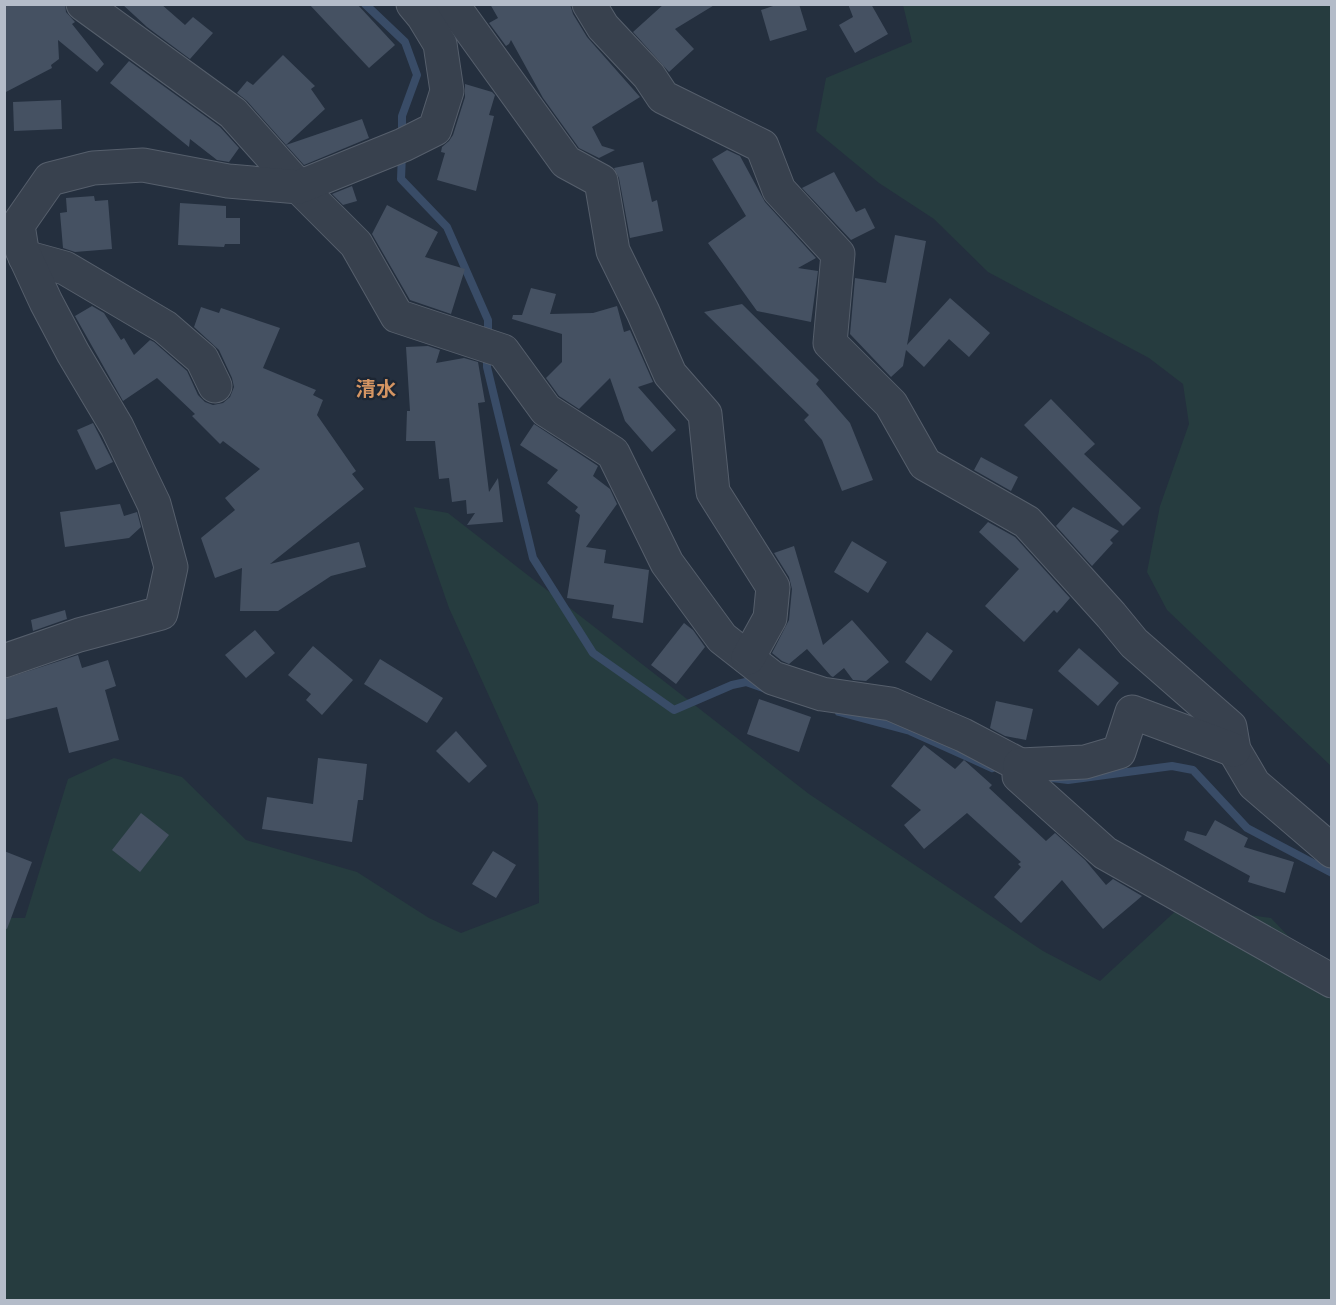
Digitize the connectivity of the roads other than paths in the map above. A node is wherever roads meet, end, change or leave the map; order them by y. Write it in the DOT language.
graph roads {
  1 [pos="83,4"];
  2 [pos="413,4"];
  3 [pos="452,4"];
  4 [pos="589,4"];
  5 [pos="299,187"];
  6 [pos="25,257"];
  7 [pos="214,386"];
  8 [pos="747,658"];
  9 [pos="4,661"];
  10 [pos="1234,750"];
  11 [pos="1020,765"];
  12 [pos="1332,851"];
  13 [pos="1332,981"];
  1 -- 5 [label="street"];
  2 -- 5 [label="street"];
  3 -- 8 [label="street"];
  4 -- 10 [label="street"];
  5 -- 6 [label="street"];
  5 -- 8 [label="street"];
  6 -- 7 [label="street"];
  6 -- 9 [label="street"];
  8 -- 11 [label="street"];
  10 -- 11 [label="street"];
  10 -- 12 [label="street"];
  11 -- 13 [label="street"];
}
